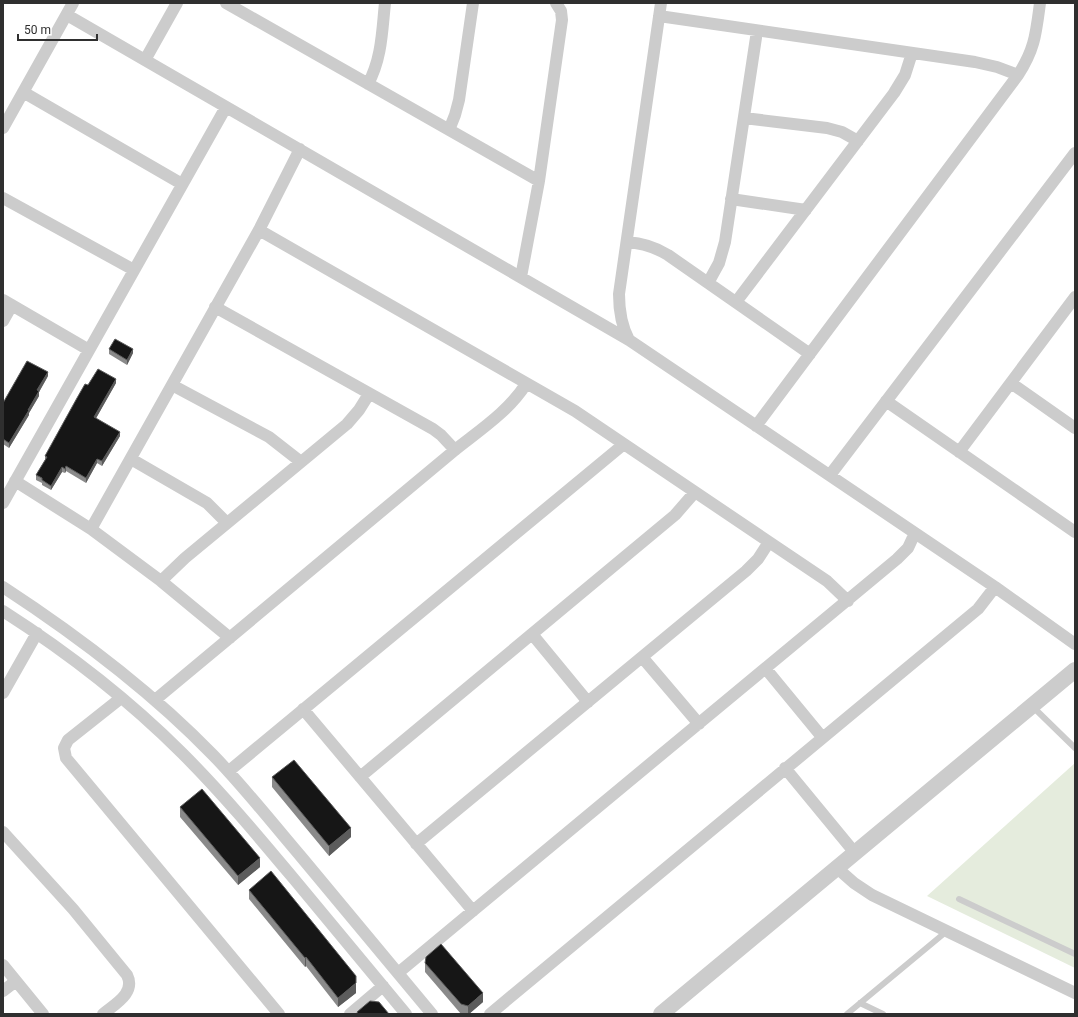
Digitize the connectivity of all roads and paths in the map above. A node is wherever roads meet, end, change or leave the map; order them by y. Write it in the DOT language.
graph roads {
  1 [pos="73,3"];
  2 [pos="177,3"];
  3 [pos="226,3"];
  4 [pos="385,3"];
  5 [pos="473,3"];
  6 [pos="556,3"];
  7 [pos="661,3"];
  8 [pos="1040,3"];
  9 [pos="66,15"];
  10 [pos="659,16"];
  11 [pos="757,31"];
  12 [pos="912,53"];
  13 [pos="145,60"];
  14 [pos="1018,75"];
  15 [pos="368,84"];
  16 [pos="23,92"];
  17 [pos="226,107"];
  18 [pos="744,118"];
  19 [pos="3,128"];
  20 [pos="449,130"];
  21 [pos="858,141"];
  22 [pos="300,149"];
  23 [pos="1075,153"];
  24 [pos="539,181"];
  25 [pos="182,184"];
  26 [pos="3,198"];
  27 [pos="731,200"];
  28 [pos="806,210"];
  29 [pos="259,230"];
  30 [pos="627,242"];
  31 [pos="134,270"];
  32 [pos="521,277"];
  33 [pos="708,283"];
  34 [pos="1075,297"];
  35 [pos="736,302"];
  36 [pos="7,303"];
  37 [pos="215,307"];
  38 [pos="3,321"];
  39 [pos="629,340"];
  40 [pos="89,350"];
  41 [pos="810,354"];
  42 [pos="1011,383"];
  43 [pos="526,384"];
  44 [pos="172,385"];
  45 [pos="369,394"];
  46 [pos="886,402"];
  47 [pos="1073,423"];
  48 [pos="756,426"];
  49 [pos="624,444"];
  50 [pos="455,450"];
  51 [pos="959,452"];
  52 [pos="131,459"];
  53 [pos="301,462"];
  54 [pos="830,476"];
  55 [pos="15,481"];
  56 [pos="695,492"];
  57 [pos="3,503"];
  58 [pos="228,523"];
  59 [pos="91,529"];
  60 [pos="1075,532"];
  61 [pos="915,533"];
  62 [pos="768,542"];
  63 [pos="161,581"];
  64 [pos="3,587"];
  65 [pos="995,587"];
  66 [pos="848,601"];
  67 [pos="3,610"];
  68 [pos="37,633"];
  69 [pos="532,634"];
  70 [pos="230,638"];
  71 [pos="1075,644"];
  72 [pos="91,648"];
  73 [pos="642,657"];
  74 [pos="79,663"];
  75 [pos="766,669"];
  76 [pos="1075,670"];
  77 [pos="3,693"];
  78 [pos="121,698"];
  79 [pos="155,700"];
  80 [pos="588,702"];
  81 [pos="1032,706"];
  82 [pos="303,709"];
  83 [pos="699,724"];
  84 [pos="822,737"];
  85 [pos="1075,748"];
  86 [pos="786,768"];
  87 [pos="229,771"];
  88 [pos="360,777"];
  89 [pos="3,832"];
  90 [pos="416,844"];
  91 [pos="855,852"];
  92 [pos="837,868"];
  93 [pos="959,900"];
  94 [pos="473,911"];
  95 [pos="947,931"];
  96 [pos="1075,954"];
  97 [pos="3,965"];
  98 [pos="398,973"];
  99 [pos="16,980"];
  100 [pos="383,986"];
  101 [pos="3,991"];
  102 [pos="1075,993"];
  103 [pos="860,1003"];
  104 [pos="43,1014"];
  105 [pos="103,1014"];
  106 [pos="279,1014"];
  107 [pos="350,1014"];
  108 [pos="406,1014"];
  109 [pos="432,1014"];
  110 [pos="490,1014"];
  111 [pos="661,1014"];
  112 [pos="847,1014"];
  113 [pos="883,1014"];
  1 -- 9 [label="street"];
  2 -- 13 [label="street"];
  3 -- 15 [label="street"];
  4 -- 15 [label="street"];
  5 -- 20 [label="street"];
  6 -- 24 [label="street"];
  7 -- 10 [label="street"];
  8 -- 14 [label="street"];
  9 -- 13 [label="street"];
  9 -- 16 [label="street"];
  10 -- 11 [label="street"];
  10 -- 30 [label="street"];
  11 -- 12 [label="street"];
  11 -- 18 [label="street"];
  12 -- 14 [label="street"];
  12 -- 21 [label="street"];
  13 -- 17 [label="street"];
  14 -- 41 [label="street"];
  15 -- 20 [label="street"];
  16 -- 19 [label="street"];
  16 -- 25 [label="street"];
  17 -- 22 [label="street"];
  17 -- 25 [label="street"];
  18 -- 21 [label="street"];
  18 -- 27 [label="street"];
  20 -- 24 [label="street"];
  21 -- 28 [label="street"];
  22 -- 29 [label="street"];
  22 -- 32 [label="street"];
  23 -- 46 [label="street"];
  24 -- 32 [label="street"];
  25 -- 31 [label="street"];
  26 -- 31 [label="street"];
  27 -- 28 [label="street"];
  27 -- 33 [label="street"];
  28 -- 35 [label="street"];
  29 -- 37 [label="street"];
  29 -- 43 [label="street"];
  30 -- 33 [label="street"];
  30 -- 39 [label="street"];
  31 -- 40 [label="street"];
  32 -- 39 [label="street"];
  33 -- 35 [label="street"];
  34 -- 42 [label="street"];
  35 -- 41 [label="street"];
  36 -- 38 [label="street"];
  36 -- 40 [label="street"];
  37 -- 44 [label="street"];
  37 -- 45 [label="street"];
  39 -- 48 [label="street"];
  40 -- 55 [label="street"];
  41 -- 48 [label="street"];
  42 -- 47 [label="street"];
  42 -- 51 [label="street"];
  43 -- 49 [label="street"];
  43 -- 50 [label="street"];
  44 -- 52 [label="street"];
  44 -- 53 [label="street"];
  45 -- 50 [label="street"];
  45 -- 53 [label="street"];
  46 -- 51 [label="street"];
  46 -- 54 [label="street"];
  48 -- 54 [label="street"];
  49 -- 56 [label="street"];
  49 -- 82 [label="street"];
  50 -- 70 [label="street"];
  51 -- 60 [label="street"];
  52 -- 58 [label="street"];
  52 -- 59 [label="street"];
  53 -- 58 [label="street"];
  54 -- 61 [label="street"];
  55 -- 57 [label="street"];
  55 -- 59 [label="street"];
  56 -- 62 [label="street"];
  56 -- 69 [label="street"];
  58 -- 63 [label="street"];
  59 -- 63 [label="street"];
  61 -- 65 [label="street"];
  61 -- 66 [label="street"];
  62 -- 66 [label="street"];
  62 -- 73 [label="street"];
  63 -- 70 [label="street"];
  64 -- 72 [label="street"];
  65 -- 71 [label="street"];
  65 -- 84 [label="street"];
  66 -- 75 [label="street"];
  67 -- 68 [label="street"];
  68 -- 74 [label="street"];
  68 -- 77 [label="street"];
  69 -- 80 [label="street"];
  69 -- 88 [label="street"];
  70 -- 79 [label="street"];
  72 -- 74 [label="street"];
  72 -- 79 [label="street"];
  73 -- 80 [label="street"];
  73 -- 83 [label="street"];
  74 -- 78 [label="street"];
  75 -- 83 [label="street"];
  75 -- 84 [label="street"];
  76 -- 81 [label="street"];
  78 -- 100 [label="street"];
  78 -- 106 [label="street"];
  79 -- 87 [label="street"];
  80 -- 90 [label="street"];
  81 -- 85 [label="lane"];
  81 -- 91 [label="street"];
  82 -- 87 [label="street"];
  82 -- 88 [label="street"];
  83 -- 94 [label="street"];
  84 -- 86 [label="street"];
  86 -- 91 [label="street"];
  86 -- 110 [label="street"];
  87 -- 98 [label="street"];
  88 -- 90 [label="street"];
  89 -- 105 [label="street"];
  90 -- 94 [label="street"];
  91 -- 92 [label="street"];
  92 -- 95 [label="street"];
  92 -- 111 [label="street"];
  93 -- 96 [label="lane"];
  94 -- 98 [label="street"];
  95 -- 102 [label="street"];
  95 -- 103 [label="lane"];
  97 -- 99 [label="street"];
  98 -- 109 [label="street"];
  99 -- 101 [label="street"];
  99 -- 104 [label="street"];
  100 -- 107 [label="street"];
  100 -- 108 [label="street"];
  103 -- 112 [label="lane"];
  103 -- 113 [label="lane"];
}
